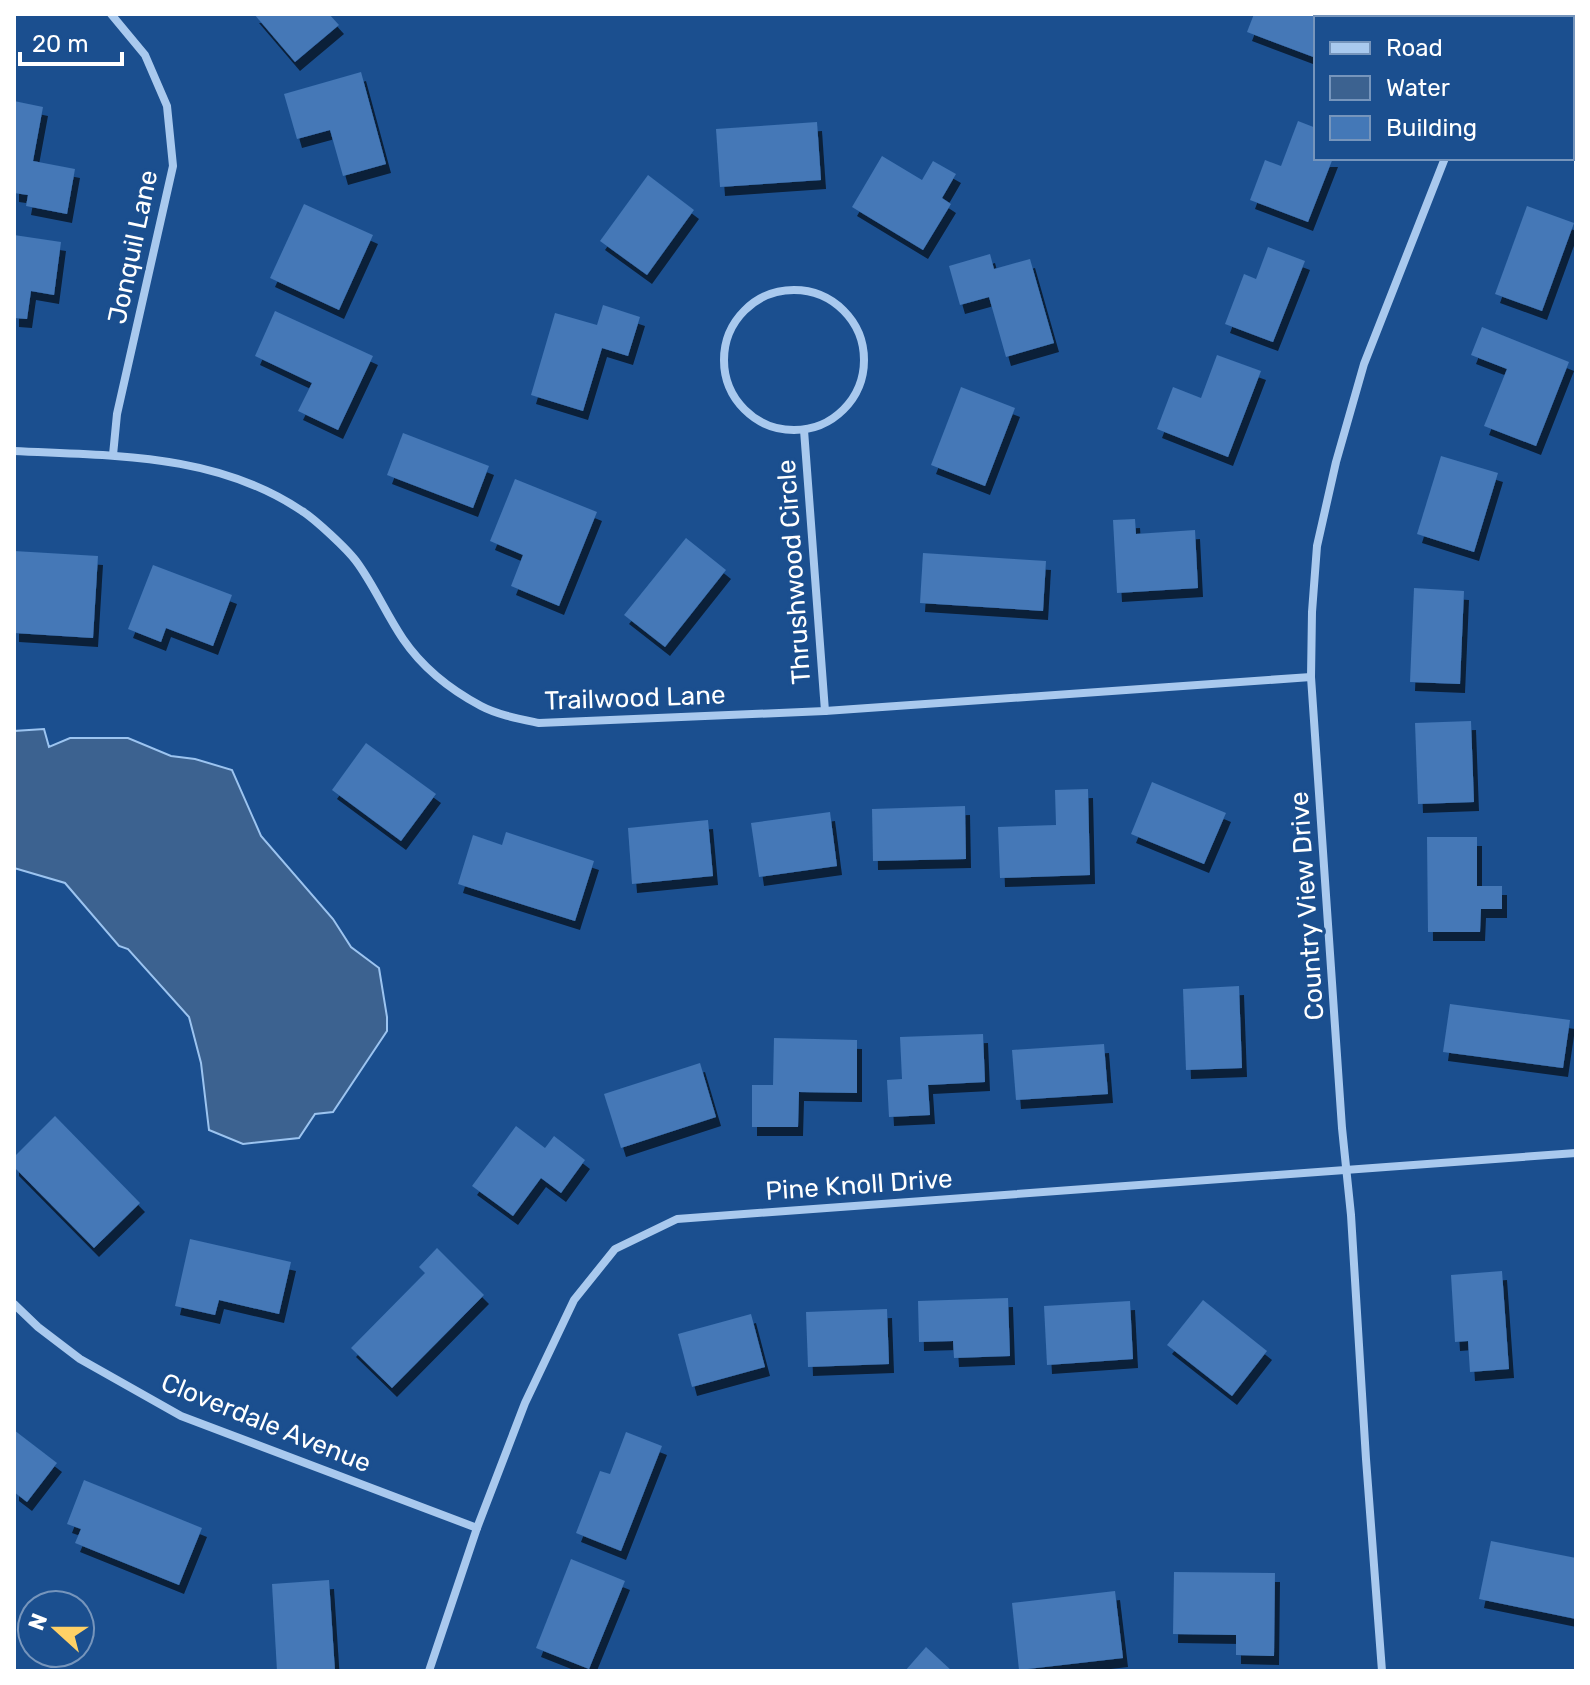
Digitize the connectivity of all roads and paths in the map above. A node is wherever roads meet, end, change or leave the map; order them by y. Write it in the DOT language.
graph roads {
  1 [pos="111,14"];
  2 [pos="1444,160"];
  3 [pos="804,430"];
  4 [pos="14,451"];
  5 [pos="113,455"];
  6 [pos="1311,677"];
  7 [pos="825,711"];
  8 [pos="1576,1153"];
  9 [pos="1346,1169"];
  10 [pos="14,1304"];
  11 [pos="477,1528"];
  12 [pos="429,1671"];
  13 [pos="1382,1671"];
  1 -- 5 [label="street, Jonquil Lane"];
  2 -- 6 [label="street, Country View Drive"];
  3 -- 3 [label="street, Thrushwood Circle"];
  3 -- 7 [label="street, Thrushwood Circle"];
  4 -- 5 [label="street, Trailwood Lane"];
  5 -- 7 [label="street, Trailwood Lane"];
  6 -- 7 [label="street, Trailwood Lane"];
  6 -- 9 [label="street, Country View Drive"];
  8 -- 9 [label="street, Pine Knoll Drive"];
  9 -- 11 [label="street, Pine Knoll Drive"];
  9 -- 13 [label="street, Country View Drive"];
  10 -- 11 [label="street, Cloverdale Avenue"];
  11 -- 12 [label="street, Pine Knoll Drive"];
}
